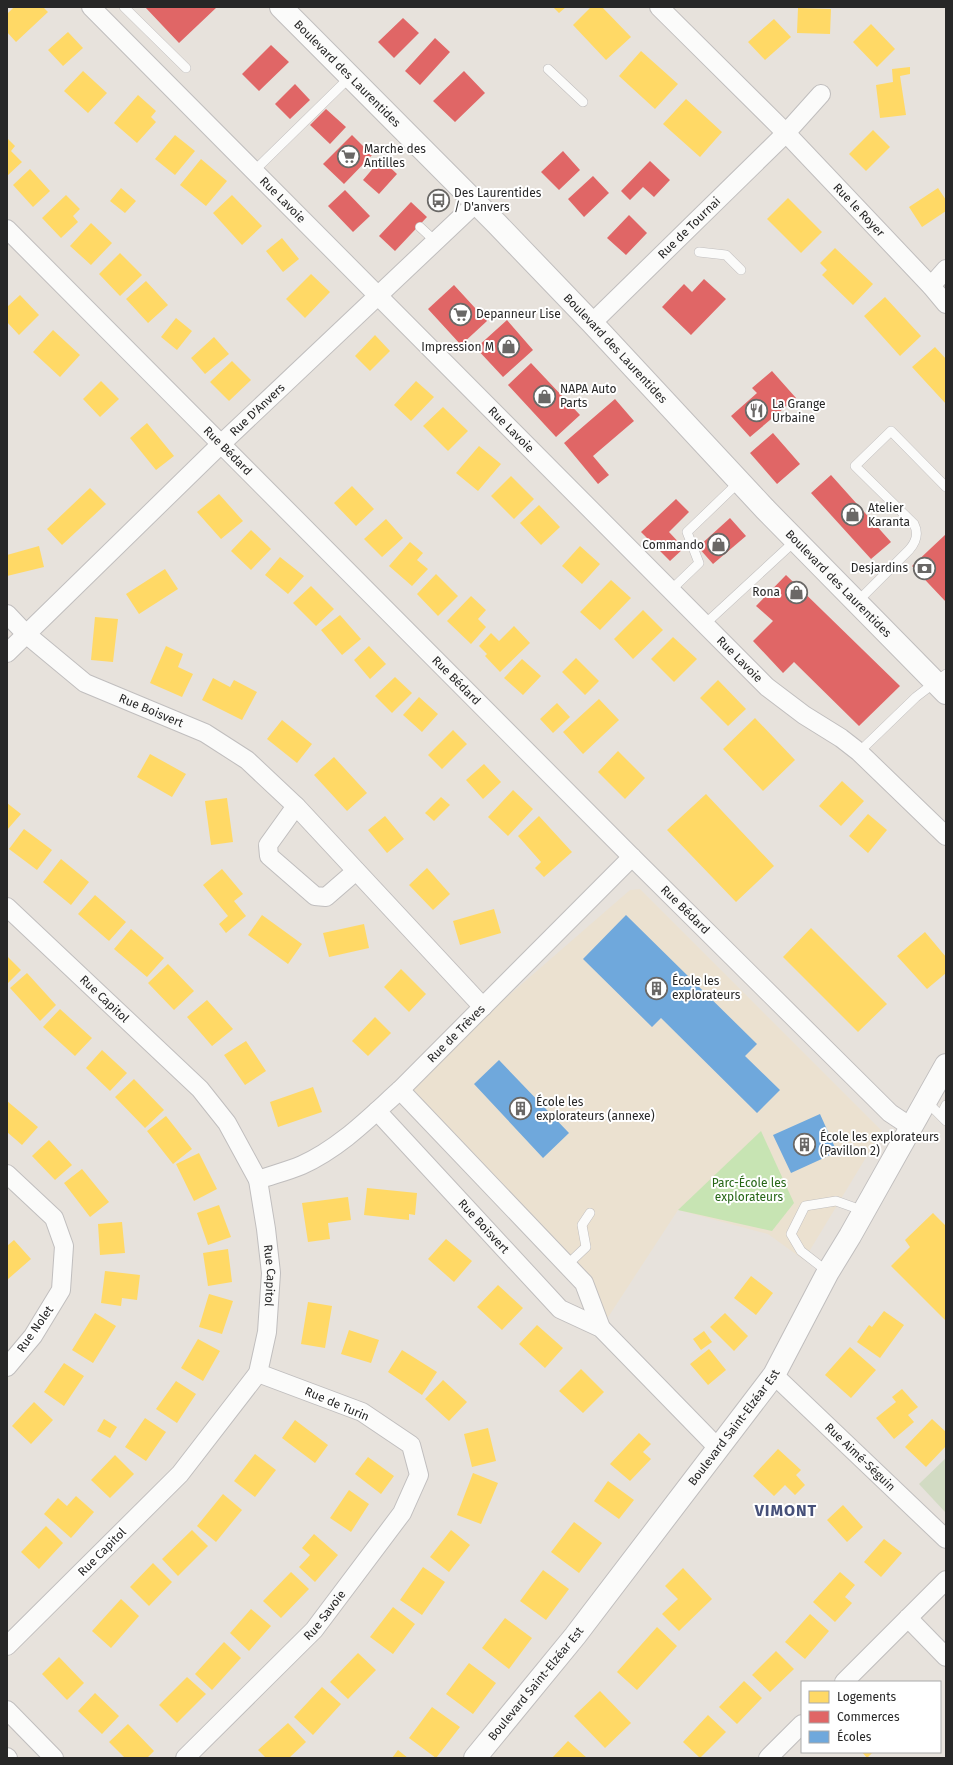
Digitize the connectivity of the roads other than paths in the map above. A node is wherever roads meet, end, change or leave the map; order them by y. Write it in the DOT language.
graph roads {
  1 [pos="91,7"];
  2 [pos="124,7"];
  3 [pos="280,7"];
  4 [pos="658,7"];
  5 [pos="186,68"];
  6 [pos="548,68"];
  7 [pos="350,77"];
  8 [pos="820,94"];
  9 [pos="583,102"];
  10 [pos="786,133"];
  11 [pos="255,170"];
  12 [pos="476,203"];
  13 [pos="420,227"];
  14 [pos="7,229"];
  15 [pos="435,241"];
  16 [pos="700,252"];
  17 [pos="946,269"];
  18 [pos="741,270"];
  19 [pos="931,286"];
  20 [pos="379,295"];
  21 [pos="946,304"];
  22 [pos="592,323"];
  23 [pos="221,444"];
  24 [pos="740,481"];
  25 [pos="946,487"];
  26 [pos="796,540"];
  27 [pos="671,590"];
  28 [pos="857,602"];
  29 [pos="7,614"];
  30 [pos="705,624"];
  31 [pos="26,634"];
  32 [pos="7,653"];
  33 [pos="942,683"];
  34 [pos="859,752"];
  35 [pos="296,806"];
  36 [pos="946,836"];
  37 [pos="632,857"];
  38 [pos="356,870"];
  39 [pos="7,907"];
  40 [pos="483,1007"];
  41 [pos="946,1065"];
  42 [pos="400,1090"];
  43 [pos="940,1110"];
  44 [pos="377,1111"];
  45 [pos="911,1127"];
  46 [pos="7,1174"];
  47 [pos="258,1180"];
  48 [pos="864,1211"];
  49 [pos="590,1213"];
  50 [pos="567,1265"];
  51 [pos="828,1272"];
  52 [pos="601,1328"];
  53 [pos="7,1367"];
  54 [pos="258,1372"];
  55 [pos="774,1375"];
  56 [pos="411,1444"];
  57 [pos="718,1448"];
  58 [pos="946,1539"];
  59 [pos="946,1580"];
  60 [pos="908,1618"];
  61 [pos="7,1646"];
  62 [pos="946,1657"];
  63 [pos="845,1681"];
  64 [pos="7,1710"];
  65 [pos="801,1725"];
  66 [pos="54,1758"];
  67 [pos="185,1758"];
  68 [pos="475,1758"];
  69 [pos="768,1758"];
  1 -- 11 [label="street, Rue Lavoie"];
  2 -- 5 [label="lane"];
  3 -- 7 [label="main road, Boulevard des Laurentides"];
  4 -- 10 [label="street, Rue le Royer"];
  6 -- 9 [label="lane"];
  7 -- 11 [label="lane"];
  7 -- 12 [label="main road, Boulevard des Laurentides"];
  8 -- 10 [label="street"];
  10 -- 19 [label="street, Rue le Royer"];
  10 -- 22 [label="street, Rue de Tournai"];
  11 -- 20 [label="street, Rue Lavoie"];
  12 -- 15 [label="street, Rue D'Anvers"];
  12 -- 22 [label="main road, Boulevard des Laurentides"];
  13 -- 15 [label="lane"];
  14 -- 23 [label="street, Rue Bédard"];
  15 -- 20 [label="street, Rue D'Anvers"];
  16 -- 18 [label="lane"];
  17 -- 19 [label="street"];
  19 -- 21 [label="street, Rue le Royer"];
  20 -- 23 [label="street, Rue D'Anvers"];
  20 -- 27 [label="street, Rue Lavoie"];
  22 -- 24 [label="main road, Boulevard des Laurentides"];
  23 -- 31 [label="street, Rue D'Anvers"];
  23 -- 37 [label="street, Rue Bédard"];
  24 -- 26 [label="main road, Boulevard des Laurentides"];
  24 -- 27 [label="lane"];
  25 -- 28 [label="lane"];
  26 -- 28 [label="main road, Boulevard des Laurentides"];
  26 -- 30 [label="lane"];
  27 -- 30 [label="street, Rue Lavoie"];
  28 -- 33 [label="main road, Boulevard des Laurentides"];
  29 -- 31 [label="street, Rue Boisvert"];
  30 -- 34 [label="street, Rue Lavoie"];
  31 -- 32 [label="street, Rue D'Anvers"];
  31 -- 35 [label="street, Rue Boisvert"];
  33 -- 34 [label="lane"];
  34 -- 36 [label="street, Rue Lavoie"];
  35 -- 38 [label="street, Rue Boisvert"];
  35 -- 38 [label="street"];
  37 -- 40 [label="street, Rue de Trèves"];
  37 -- 45 [label="street, Rue Bédard"];
  38 -- 40 [label="street, Rue Boisvert"];
  39 -- 47 [label="street, Rue Capitol"];
  40 -- 42 [label="street, Rue de Trèves"];
  41 -- 43 [label="main road, Boulevard Saint-Elzéar Est"];
  42 -- 44 [label="street, Rue de Trèves"];
  42 -- 50 [label="street, Rue Boisvert"];
  43 -- 45 [label="main road, Boulevard Saint-Elzéar Est"];
  44 -- 47 [label="street, Rue de Trèves"];
  44 -- 52 [label="street, Rue Boisvert"];
  45 -- 48 [label="main road, Boulevard Saint-Elzéar Est"];
  46 -- 53 [label="street, Rue Nolet"];
  47 -- 54 [label="street, Rue Capitol"];
  48 -- 51 [label="main road, Boulevard Saint-Elzéar Est"];
  48 -- 51 [label="lane"];
  49 -- 50 [label="lane"];
  50 -- 52 [label="street, Rue Boisvert"];
  51 -- 55 [label="main road, Boulevard Saint-Elzéar Est"];
  52 -- 57 [label="street, Rue Boisvert"];
  54 -- 56 [label="street, Rue de Turin"];
  54 -- 61 [label="street, Rue Capitol"];
  55 -- 57 [label="main road, Boulevard Saint-Elzéar Est"];
  55 -- 58 [label="street, Rue Aimé-Séguin"];
  56 -- 67 [label="street, Rue Savoie"];
  57 -- 68 [label="main road, Boulevard Saint-Elzéar Est"];
  59 -- 60 [label="street"];
  60 -- 62 [label="street"];
  60 -- 63 [label="street"];
  64 -- 66 [label="street"];
  65 -- 69 [label="street"];
}
